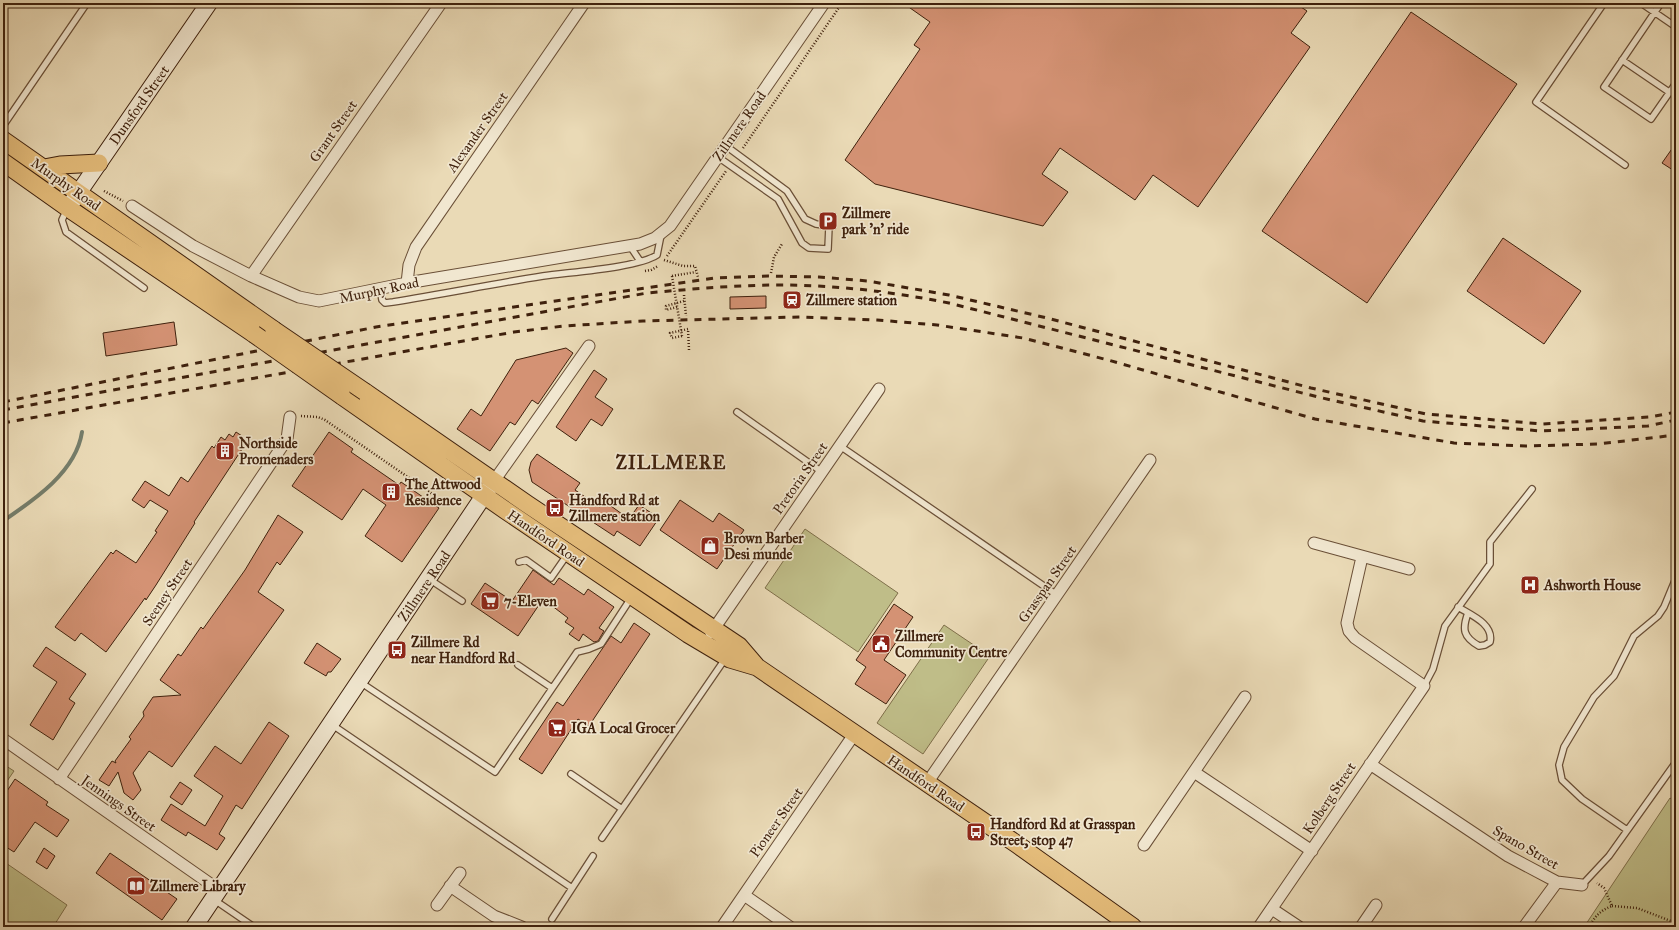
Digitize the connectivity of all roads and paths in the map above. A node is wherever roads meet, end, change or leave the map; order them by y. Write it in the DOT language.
graph roads {
  1 [pos="88,3"];
  2 [pos="209,3"];
  3 [pos="441,3"];
  4 [pos="584,3"];
  5 [pos="824,3"];
  6 [pos="842,3"];
  7 [pos="1604,3"];
  8 [pos="1641,3"];
  9 [pos="1661,3"];
  10 [pos="1655,12"];
  11 [pos="1676,27"];
  12 [pos="1622,60"];
  13 [pos="1676,83"];
  14 [pos="1670,92"];
  15 [pos="3,126"];
  16 [pos="3,140"];
  17 [pos="726,146"];
  18 [pos="738,155"];
  19 [pos="718,157"];
  20 [pos="3,162"];
  21 [pos="99,163"];
  22 [pos="730,165"];
  23 [pos="1625,165"];
  24 [pos="44,168"];
  25 [pos="104,191"];
  26 [pos="79,192"];
  27 [pos="132,206"];
  28 [pos="68,208"];
  29 [pos="661,234"];
  30 [pos="647,242"];
  31 [pos="782,244"];
  32 [pos="630,246"];
  33 [pos="675,246"];
  34 [pos="664,259"];
  35 [pos="640,261"];
  36 [pos="696,272"];
  37 [pos="771,273"];
  38 [pos="250,276"];
  39 [pos="698,277"];
  40 [pos="407,283"];
  41 [pos="144,288"];
  42 [pos="380,289"];
  43 [pos="684,295"];
  44 [pos="684,301"];
  45 [pos="677,307"];
  46 [pos="686,316"];
  47 [pos="589,346"];
  48 [pos="689,350"];
  49 [pos="879,389"];
  50 [pos="365,392"];
  51 [pos="342,396"];
  52 [pos="737,412"];
  53 [pos="290,418"];
  54 [pos="840,446"];
  55 [pos="1150,460"];
  56 [pos="822,472"];
  57 [pos="494,481"];
  58 [pos="1532,489"];
  59 [pos="484,496"];
  60 [pos="457,499"];
  61 [pos="1314,544"];
  62 [pos="568,553"];
  63 [pos="1362,557"];
  64 [pos="519,562"];
  65 [pos="1409,570"];
  66 [pos="1676,578"];
  67 [pos="428,579"];
  68 [pos="637,589"];
  69 [pos="1057,595"];
  70 [pos="462,601"];
  71 [pos="1458,607"];
  72 [pos="1468,614"];
  73 [pos="714,630"];
  74 [pos="704,644"];
  75 [pos="726,657"];
  76 [pos="518,665"];
  77 [pos="758,667"];
  78 [pos="360,682"];
  79 [pos="1424,686"];
  80 [pos="552,688"];
  81 [pos="1245,697"];
  82 [pos="331,724"];
  83 [pos="855,733"];
  84 [pos="3,739"];
  85 [pos="1676,762"];
  86 [pos="1370,764"];
  87 [pos="1194,772"];
  88 [pos="571,774"];
  89 [pos="58,779"];
  90 [pos="927,784"];
  91 [pos="622,809"];
  92 [pos="1627,830"];
  93 [pos="602,838"];
  94 [pos="1144,845"];
  95 [pos="1312,851"];
  96 [pos="593,856"];
  97 [pos="460,873"];
  98 [pos="1556,882"];
  99 [pos="1582,885"];
  100 [pos="450,886"];
  101 [pos="572,888"];
  102 [pos="216,895"];
  103 [pos="744,895"];
  104 [pos="437,905"];
  105 [pos="1376,905"];
  106 [pos="1612,906"];
  107 [pos="1272,908"];
  108 [pos="552,919"];
  109 [pos="1116,922"];
  110 [pos="1676,923"];
  111 [pos="194,927"];
  112 [pos="254,927"];
  113 [pos="522,927"];
  114 [pos="722,927"];
  115 [pos="790,927"];
  116 [pos="1133,927"];
  117 [pos="1259,927"];
  118 [pos="1299,927"];
  119 [pos="1361,927"];
  120 [pos="1524,927"];
  121 [pos="1589,927"];
  1 -- 15 [label="lane"];
  2 -- 21 [label="main road, Dunsford Street"];
  3 -- 38 [label="street, Grant Street"];
  4 -- 40 [label="street, Alexander Street"];
  5 -- 17 [label="street, Zillmere Road"];
  6 -- 18 [label="path"];
  7 -- 23 [label="lane"];
  8 -- 10 [label="lane"];
  9 -- 10 [label="lane"];
  10 -- 11 [label="lane"];
  10 -- 12 [label="lane"];
  12 -- 14 [label="lane"];
  12 -- 14 [label="lane"];
  13 -- 14 [label="lane"];
  16 -- 24 [label="main road, Murphy Road"];
  17 -- 18 [label="lane"];
  17 -- 19 [label="street, Zillmere Road"];
  18 -- 22 [label="lane"];
  19 -- 22 [label="lane"];
  19 -- 29 [label="street, Zillmere Road"];
  20 -- 28 [label="main road, Murphy Road"];
  21 -- 24 [label="main road"];
  21 -- 26 [label="main road, Dunsford Street"];
  22 -- 33 [label="path"];
  24 -- 26 [label="main road, Murphy Road"];
  25 -- 27 [label="path"];
  26 -- 28 [label="main road, Dunsford Street"];
  26 -- 50 [label="main road, Murphy Road, bridge"];
  27 -- 38 [label="street, Murphy Road"];
  28 -- 41 [label="lane, Murphy Road"];
  28 -- 51 [label="main road, Murphy Road, bridge"];
  29 -- 30 [label="street, Zillmere Road"];
  29 -- 35 [label="lane"];
  30 -- 32 [label="street, Murphy Road"];
  31 -- 37 [label="path"];
  32 -- 35 [label="lane"];
  32 -- 40 [label="street, Murphy Road"];
  34 -- 36 [label="path"];
  35 -- 42 [label="lane"];
  36 -- 39 [label="path"];
  36 -- 45 [label="path, bridge"];
  38 -- 42 [label="street, Murphy Road"];
  40 -- 42 [label="street, Murphy Road"];
  43 -- 44 [label="path"];
  44 -- 45 [label="path"];
  44 -- 46 [label="path"];
  45 -- 48 [label="path, bridge"];
  47 -- 57 [label="street, Zillmere Road"];
  49 -- 54 [label="street, Pretoria Street"];
  50 -- 57 [label="main road, Handford Road"];
  51 -- 59 [label="main road, Handford Road"];
  52 -- 56 [label="lane"];
  53 -- 60 [label="path"];
  53 -- 89 [label="street, Seeney Street"];
  54 -- 56 [label="street, Pretoria Street"];
  54 -- 69 [label="lane"];
  55 -- 69 [label="street, Grasspan Street"];
  56 -- 73 [label="street, Pretoria Street"];
  57 -- 59 [label="main road, Zillmere Road"];
  57 -- 68 [label="main road, Handford Road"];
  58 -- 71 [label="lane"];
  59 -- 62 [label="main road, Handford Road"];
  59 -- 67 [label="main road, Zillmere Road"];
  61 -- 63 [label="street"];
  62 -- 64 [label="lane"];
  62 -- 68 [label="main road, Handford Road"];
  63 -- 65 [label="street"];
  63 -- 79 [label="street"];
  66 -- 92 [label="lane"];
  67 -- 70 [label="lane"];
  67 -- 78 [label="main road, Zillmere Road"];
  68 -- 73 [label="main road, Handford Road"];
  68 -- 74 [label="main road, Handford Road"];
  68 -- 80 [label="lane"];
  69 -- 90 [label="street, Grasspan Street"];
  71 -- 72 [label="lane"];
  71 -- 79 [label="lane"];
  72 -- 72 [label="lane"];
  73 -- 74 [label="street, Pretoria Street"];
  73 -- 77 [label="main road, Handford Road"];
  74 -- 75 [label="main road, Handford Road"];
  75 -- 77 [label="main road, Handford Road"];
  75 -- 91 [label="lane"];
  76 -- 80 [label="lane"];
  77 -- 83 [label="main road, Handford Road"];
  78 -- 80 [label="lane"];
  78 -- 82 [label="main road, Zillmere Road"];
  79 -- 86 [label="street, Kolberg Street"];
  81 -- 87 [label="street"];
  82 -- 101 [label="lane"];
  82 -- 102 [label="main road, Zillmere Road"];
  83 -- 90 [label="main road, Handford Road"];
  83 -- 103 [label="street, Pioneer Street"];
  84 -- 89 [label="street, Jennings Street"];
  85 -- 92 [label="lane"];
  86 -- 95 [label="street, Kolberg Street"];
  86 -- 98 [label="street, Spano Street"];
  87 -- 94 [label="street"];
  87 -- 95 [label="street"];
  88 -- 91 [label="lane"];
  89 -- 102 [label="street, Jennings Street"];
  90 -- 109 [label="main road, Handford Road"];
  91 -- 93 [label="lane"];
  92 -- 99 [label="lane"];
  95 -- 107 [label="street, Kolberg Street"];
  96 -- 101 [label="lane"];
  97 -- 100 [label="street"];
  98 -- 99 [label="street, Spano Street"];
  98 -- 120 [label="street"];
  99 -- 106 [label="path"];
  100 -- 104 [label="street"];
  100 -- 113 [label="street"];
  101 -- 108 [label="lane"];
  102 -- 111 [label="main road, Zillmere Road"];
  102 -- 112 [label="lane"];
  103 -- 114 [label="street, Pioneer Street"];
  103 -- 115 [label="street"];
  105 -- 119 [label="street"];
  106 -- 110 [label="path"];
  106 -- 121 [label="path"];
  107 -- 117 [label="street, Kolberg Street"];
  107 -- 118 [label="street"];
  109 -- 116 [label="main road, Handford Road"];
}
